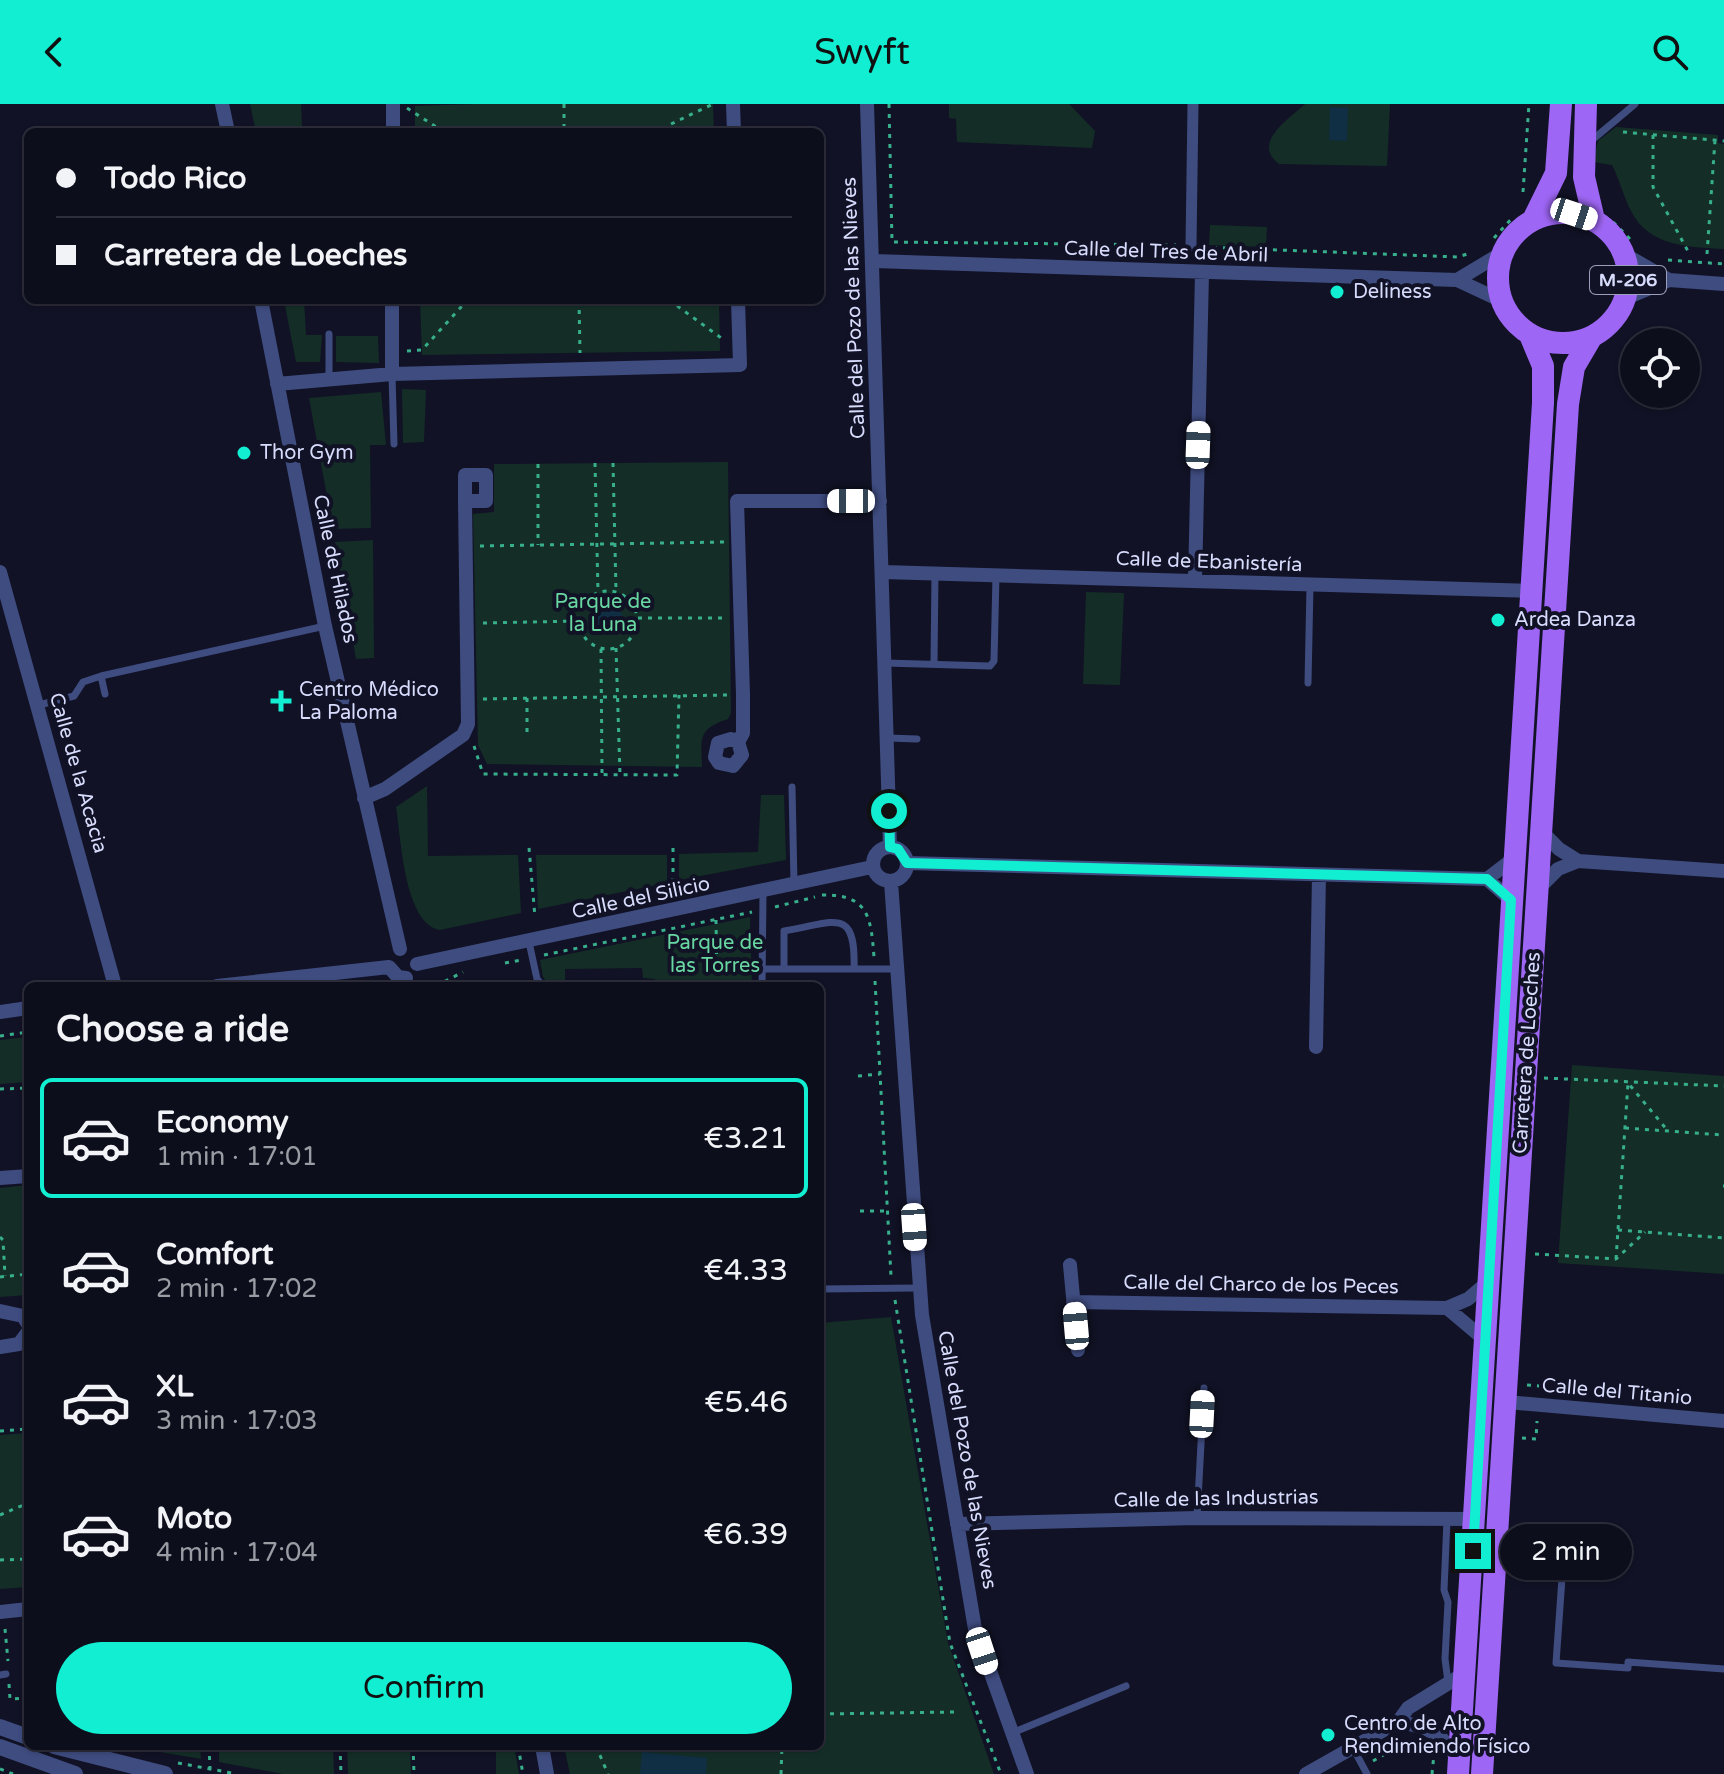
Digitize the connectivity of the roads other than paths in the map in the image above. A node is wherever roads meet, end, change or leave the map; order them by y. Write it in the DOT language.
graph roads {
  1 [pos="222,104"];
  2 [pos="396,104"];
  3 [pos="733,104"];
  4 [pos="867,104"];
  5 [pos="1193,104"];
  6 [pos="1561,104"];
  7 [pos="1586,104"];
  8 [pos="1635,104"];
  9 [pos="227,128"];
  10 [pos="393,128"];
  11 [pos="734,128"];
  12 [pos="1583,148"];
  13 [pos="1522,214"];
  14 [pos="1594,220"];
  15 [pos="1191,246"];
  16 [pos="1496,247"];
  17 [pos="1624,254"];
  18 [pos="874,261"];
  19 [pos="1202,273"];
  20 [pos="1457,280"];
  21 [pos="1669,280"];
  22 [pos="1724,284"];
  23 [pos="1626,298"];
  24 [pos="1502,301"];
  25 [pos="262,304"];
  26 [pos="392,304"];
  27 [pos="738,304"];
  28 [pos="329,334"];
  29 [pos="1530,335"];
  30 [pos="1591,338"];
  31 [pos="392,374"];
  32 [pos="329,377"];
  33 [pos="277,384"];
  34 [pos="394,444"];
  35 [pos="465,501"];
  36 [pos="880,501"];
  37 [pos="0,572"];
  38 [pos="883,572"];
  39 [pos="935,573"];
  40 [pos="996,575"];
  41 [pos="1195,581"];
  42 [pos="1310,586"];
  43 [pos="1533,591"];
  44 [pos="325,626"];
  45 [pos="885,663"];
  46 [pos="934,664"];
  47 [pos="101,676"];
  48 [pos="1308,683"];
  49 [pos="105,694"];
  50 [pos="39,705"];
  51 [pos="888,738"];
  52 [pos="917,739"];
  53 [pos="738,742"];
  54 [pos="792,787"];
  55 [pos="364,798"];
  56 [pos="1541,831"];
  57 [pos="890,847"];
  58 [pos="1513,859"];
  59 [pos="1578,861"];
  60 [pos="907,863"];
  61 [pos="872,867"];
  62 [pos="1724,871"];
  63 [pos="1319,875"];
  64 [pos="1487,879"];
  65 [pos="891,882"];
  66 [pos="794,885"];
  67 [pos="1538,889"];
  68 [pos="763,893"];
  69 [pos="1511,900"];
  70 [pos="529,942"];
  71 [pos="400,949"];
  72 [pos="417,964"];
  73 [pos="389,967"];
  74 [pos="762,969"];
  75 [pos="784,969"];
  76 [pos="854,969"];
  77 [pos="896,969"];
  78 [pos="114,982"];
  79 [pos="253,982"];
  80 [pos="407,982"];
  81 [pos="541,982"];
  82 [pos="762,982"];
  83 [pos="24,1009"];
  84 [pos="0,1012"];
  85 [pos="1316,1047"];
  86 [pos="24,1176"];
  87 [pos="0,1178"];
  88 [pos="1070,1265"];
  89 [pos="1488,1282"];
  90 [pos="918,1288"];
  91 [pos="824,1289"];
  92 [pos="1073,1302"];
  93 [pos="1447,1308"];
  94 [pos="0,1311"];
  95 [pos="24,1318"];
  96 [pos="24,1337"];
  97 [pos="1485,1340"];
  98 [pos="0,1347"];
  99 [pos="1078,1350"];
  100 [pos="1204,1388"];
  101 [pos="1507,1402"];
  102 [pos="1724,1421"];
  103 [pos="1197,1518"];
  104 [pos="1447,1518"];
  105 [pos="1475,1519"];
  106 [pos="957,1524"];
  107 [pos="1563,1564"];
  108 [pos="24,1609"];
  109 [pos="0,1612"];
  110 [pos="1724,1669"];
  111 [pos="1457,1679"];
  112 [pos="1126,1686"];
  113 [pos="1398,1722"];
  114 [pos="0,1727"];
  115 [pos="1010,1734"];
  116 [pos="24,1736"];
  117 [pos="0,1747"];
  118 [pos="1353,1748"];
  119 [pos="68,1750"];
  120 [pos="543,1750"];
  121 [pos="82,1754"];
  122 [pos="1458,1768"];
  123 [pos="1365,1770"];
  124 [pos="76,1774"];
  125 [pos="165,1774"];
  126 [pos="547,1774"];
  127 [pos="1027,1774"];
  128 [pos="1306,1774"];
  129 [pos="1482,1774"];
  1 -- 9 [label="street"];
  2 -- 10 [label="street"];
  3 -- 11 [label="street"];
  4 -- 18 [label="street, Calle del Pozo de las Nieves"];
  5 -- 15 [label="street"];
  6 -- 13 [label="main road"];
  7 -- 12 [label="main road"];
  8 -- 12 [label="lane"];
  12 -- 14 [label="main road"];
  13 -- 14 [label="main road"];
  13 -- 16 [label="main road"];
  14 -- 17 [label="main road, M-206"];
  16 -- 20 [label="street"];
  16 -- 24 [label="main road"];
  17 -- 21 [label="street"];
  17 -- 23 [label="main road, M-206"];
  18 -- 19 [label="street, Calle del Tres de Abril"];
  18 -- 36 [label="street, Calle del Pozo de las Nieves"];
  19 -- 20 [label="street, Calle del Tres de Abril"];
  19 -- 41 [label="street"];
  20 -- 24 [label="street, Calle del Tres de Abril"];
  21 -- 22 [label="street"];
  21 -- 23 [label="street"];
  23 -- 30 [label="main road, M-206"];
  24 -- 29 [label="main road"];
  25 -- 33 [label="street, Calle de Hilados"];
  26 -- 31 [label="street"];
  27 -- 31 [label="street"];
  28 -- 32 [label="lane"];
  29 -- 30 [label="main road"];
  29 -- 43 [label="main road, Carretera de Loeches"];
  30 -- 56 [label="main road, Carretera de Loeches / M-206"];
  31 -- 32 [label="street"];
  31 -- 34 [label="lane"];
  32 -- 33 [label="street"];
  33 -- 44 [label="street, Calle de Hilados"];
  35 -- 55 [label="street"];
  36 -- 38 [label="street, Calle del Pozo de las Nieves"];
  36 -- 53 [label="street"];
  37 -- 50 [label="street, Calle de la Acacia"];
  38 -- 39 [label="street, Calle de Ebanistería"];
  38 -- 45 [label="street, Calle del Pozo de las Nieves"];
  39 -- 40 [label="street, Calle de Ebanistería"];
  39 -- 46 [label="lane"];
  40 -- 41 [label="street, Calle de Ebanistería"];
  40 -- 46 [label="lane"];
  41 -- 42 [label="street, Calle de Ebanistería"];
  42 -- 43 [label="street, Calle de Ebanistería"];
  42 -- 48 [label="lane"];
  43 -- 58 [label="main road, Carretera de Loeches"];
  44 -- 47 [label="lane"];
  44 -- 55 [label="street, Calle de Hilados"];
  45 -- 46 [label="lane"];
  45 -- 51 [label="street, Calle del Pozo de las Nieves"];
  47 -- 49 [label="lane"];
  47 -- 50 [label="lane"];
  50 -- 78 [label="street, Calle de la Acacia"];
  51 -- 52 [label="lane"];
  51 -- 57 [label="street, Calle del Pozo de las Nieves"];
  54 -- 66 [label="lane"];
  55 -- 71 [label="street, Calle de Hilados"];
  56 -- 59 [label="street"];
  56 -- 67 [label="main road, Carretera de Loeches / M-206"];
  57 -- 60 [label="street"];
  57 -- 61 [label="street"];
  58 -- 64 [label="street"];
  58 -- 69 [label="main road, Carretera de Loeches"];
  59 -- 62 [label="street"];
  59 -- 67 [label="street"];
  60 -- 63 [label="street"];
  60 -- 65 [label="street"];
  61 -- 65 [label="street"];
  61 -- 66 [label="street, Calle del Silicio"];
  63 -- 64 [label="street"];
  63 -- 85 [label="street"];
  64 -- 69 [label="street"];
  65 -- 77 [label="street, Calle del Pozo de las Nieves"];
  66 -- 68 [label="street, Calle del Silicio"];
  67 -- 101 [label="main road, Carretera de Loeches / M-206"];
  68 -- 70 [label="street, Calle del Silicio"];
  68 -- 74 [label="lane"];
  69 -- 89 [label="main road, Carretera de Loeches"];
  70 -- 72 [label="street, Calle del Silicio"];
  70 -- 81 [label="lane"];
  71 -- 72 [label="street"];
  71 -- 73 [label="street"];
  72 -- 80 [label="street"];
  73 -- 79 [label="street"];
  73 -- 80 [label="street"];
  74 -- 75 [label="lane"];
  74 -- 82 [label="lane"];
  75 -- 76 [label="lane"];
  75 -- 76 [label="lane"];
  76 -- 77 [label="lane"];
  77 -- 90 [label="street, Calle del Pozo de las Nieves"];
  83 -- 84 [label="street"];
  86 -- 87 [label="street"];
  88 -- 92 [label="street"];
  89 -- 93 [label="street"];
  89 -- 97 [label="main road, Carretera de Loeches"];
  90 -- 91 [label="lane"];
  90 -- 106 [label="street, Calle del Pozo de las Nieves"];
  92 -- 93 [label="street, Calle del Charco de los Peces"];
  92 -- 99 [label="street"];
  93 -- 97 [label="street"];
  94 -- 95 [label="street"];
  96 -- 98 [label="street"];
  97 -- 105 [label="main road, Carretera de Loeches"];
  100 -- 103 [label="lane"];
  101 -- 102 [label="street, Calle del Titanio"];
  101 -- 129 [label="main road, Carretera de Loeches / M-206"];
  103 -- 104 [label="street, Calle de las Industrias"];
  103 -- 106 [label="street, Calle de las Industrias"];
  104 -- 105 [label="street, Calle de las Industrias"];
  104 -- 111 [label="lane"];
  105 -- 111 [label="main road, Carretera de Loeches"];
  106 -- 115 [label="street, Calle del Pozo de las Nieves"];
  107 -- 110 [label="lane"];
  108 -- 109 [label="street"];
  111 -- 113 [label="street"];
  111 -- 122 [label="main road, Carretera de Loeches"];
  112 -- 115 [label="lane"];
  113 -- 118 [label="street"];
  113 -- 122 [label="street"];
  114 -- 116 [label="street"];
  115 -- 127 [label="street, Calle del Pozo de las Nieves"];
  117 -- 124 [label="street"];
  118 -- 123 [label="lane"];
  118 -- 128 [label="street"];
  119 -- 121 [label="street"];
  120 -- 126 [label="street"];
  121 -- 124 [label="street"];
  121 -- 125 [label="street"];
}
